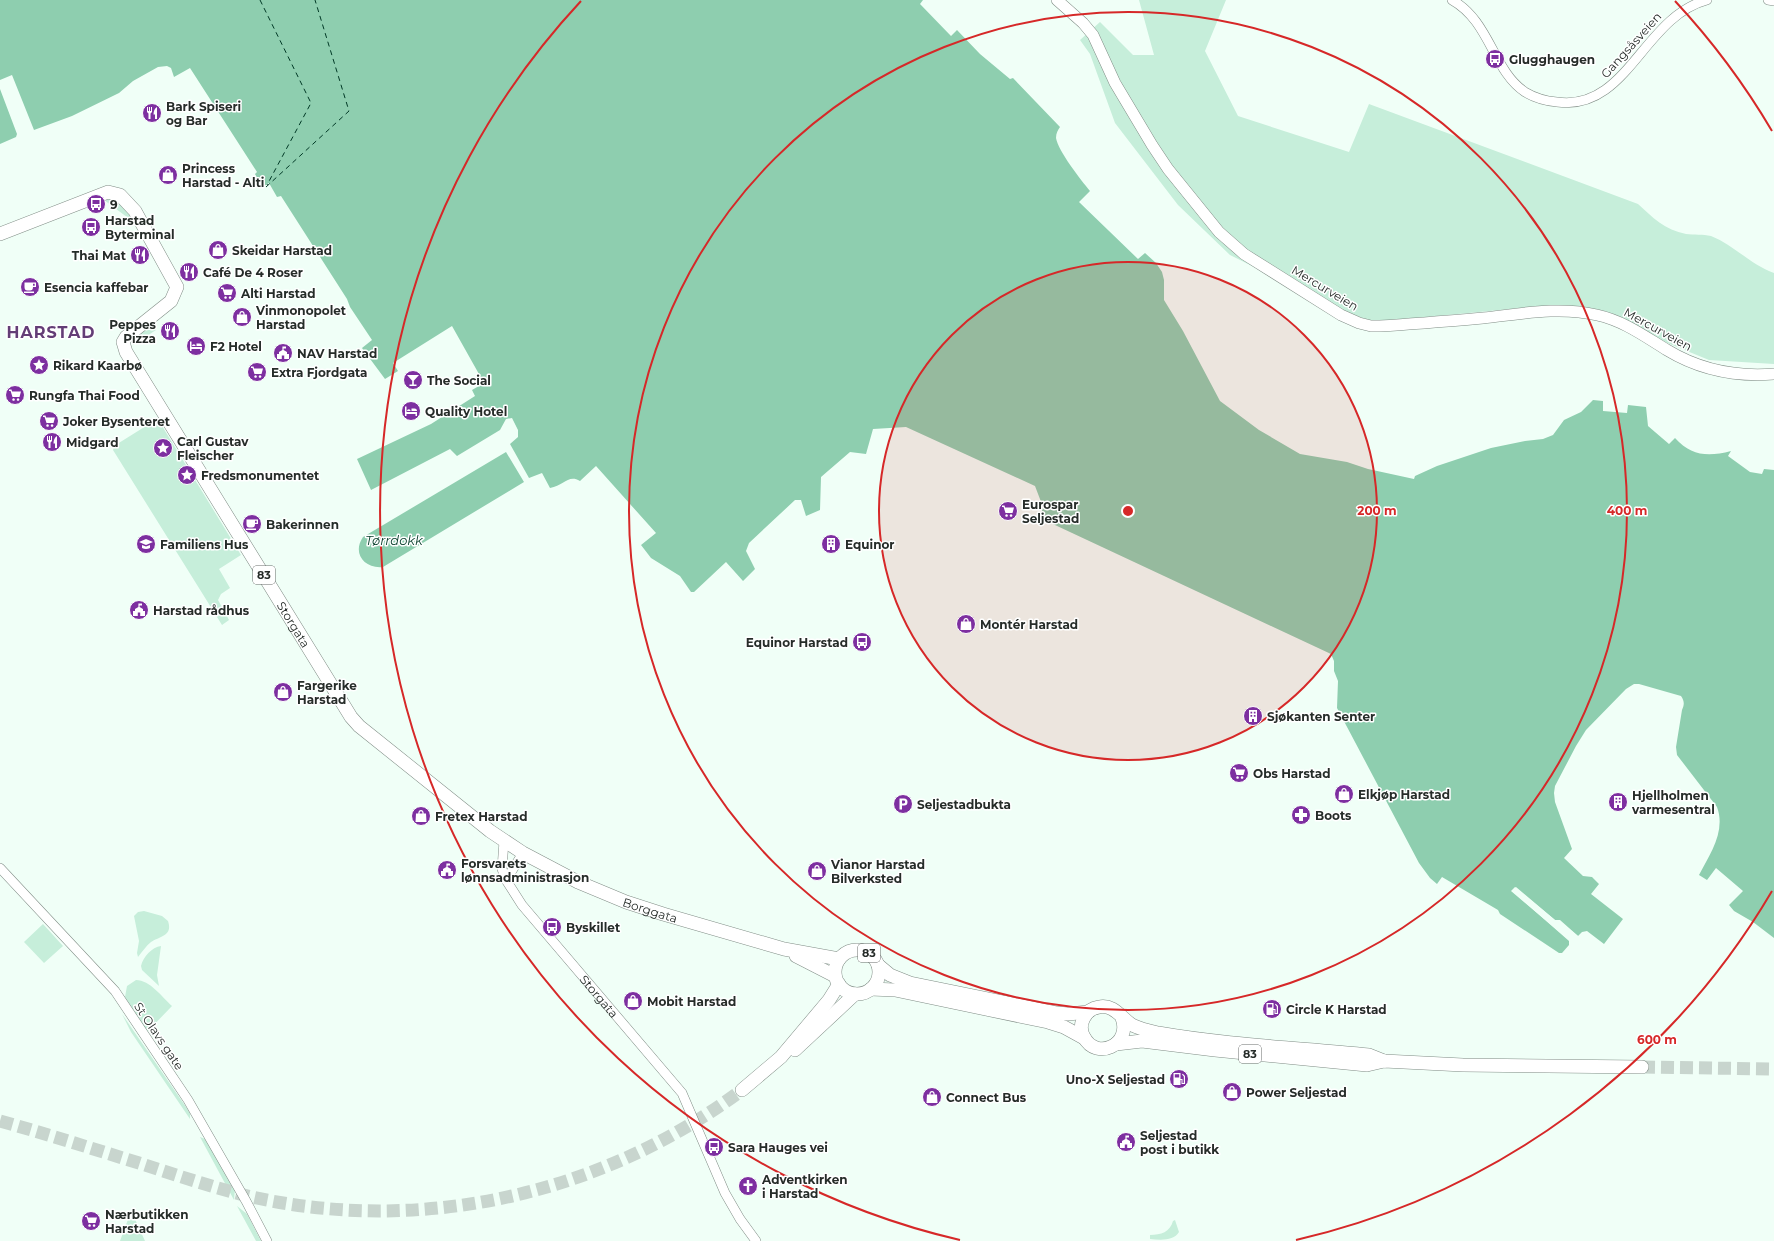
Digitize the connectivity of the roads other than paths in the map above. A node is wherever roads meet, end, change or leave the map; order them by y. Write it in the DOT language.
graph roads {
  1 [pos="1057,0"];
  2 [pos="1452,0"];
  3 [pos="1707,0"];
  4 [pos="1768,0"];
  5 [pos="1774,1"];
  6 [pos="0,234"];
  7 [pos="1774,374"];
  8 [pos="504,841"];
  9 [pos="523,853"];
  10 [pos="0,868"];
  11 [pos="506,880"];
  12 [pos="784,949"];
  13 [pos="839,959"];
  14 [pos="878,966"];
  15 [pos="837,980"];
  16 [pos="870,990"];
  17 [pos="855,994"];
  18 [pos="1088,1012"];
  19 [pos="1122,1018"];
  20 [pos="1084,1038"];
  21 [pos="1116,1044"];
  22 [pos="781,1057"];
  23 [pos="1384,1061"];
  24 [pos="1642,1067"];
  25 [pos="742,1090"];
  26 [pos="267,1241"];
  27 [pos="756,1241"];
  1 -- 7 [label="main road, Mercurveien"];
  2 -- 3 [label="street, Gangsåsveien"];
  4 -- 5 [label="street"];
  6 -- 8 [label="highway, Storgata / 83"];
  8 -- 9 [label="highway, Storgata / 83"];
  8 -- 11 [label="street, Storgata"];
  9 -- 11 [label="street"];
  9 -- 12 [label="highway, Borggata / 83"];
  10 -- 26 [label="street, St Olavs gate"];
  11 -- 27 [label="street, Storgata"];
  12 -- 13 [label="highway, Borggata / 83"];
  12 -- 15 [label="highway, Borggata / 83"];
  13 -- 14 [label="highway, 83"];
  13 -- 15 [label="highway, 83"];
  14 -- 16 [label="highway, 83"];
  14 -- 18 [label="highway, 83"];
  15 -- 17 [label="highway, 83"];
  15 -- 22 [label="highway, 83"];
  16 -- 17 [label="highway, 83"];
  16 -- 20 [label="highway, 83"];
  17 -- 22 [label="highway, 83"];
  18 -- 19 [label="highway, 83"];
  18 -- 20 [label="highway"];
  19 -- 21 [label="highway"];
  19 -- 23 [label="highway, 83"];
  20 -- 21 [label="highway, 83"];
  21 -- 23 [label="highway, 83"];
  22 -- 25 [label="highway, 83"];
  23 -- 24 [label="highway, 83"];
}
